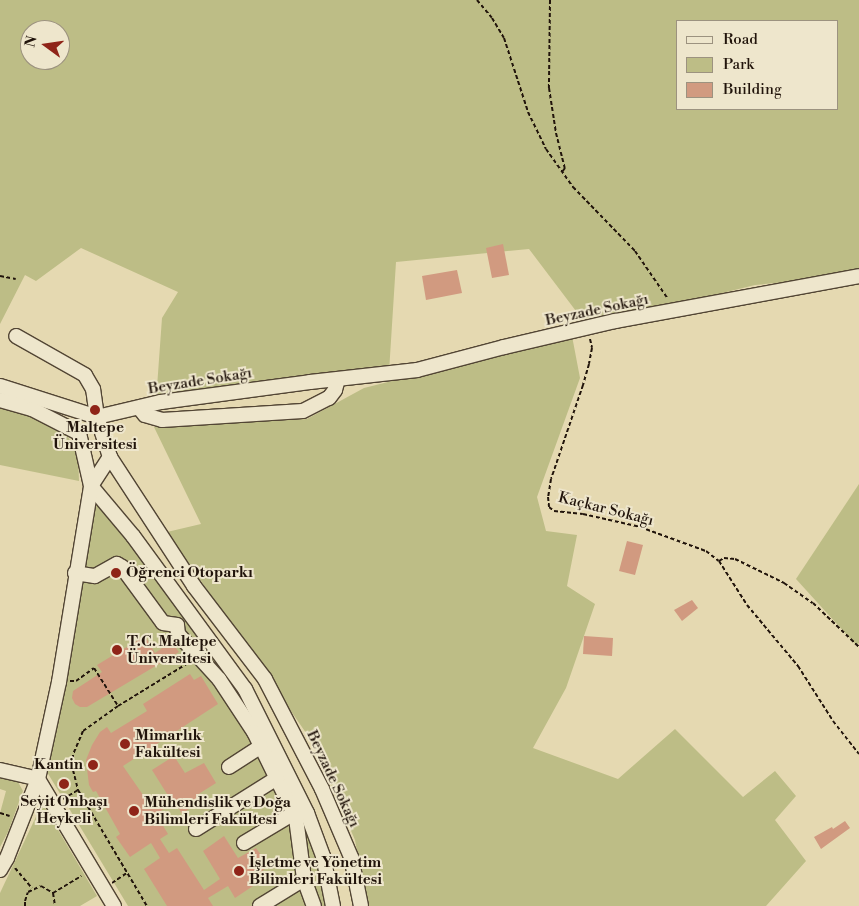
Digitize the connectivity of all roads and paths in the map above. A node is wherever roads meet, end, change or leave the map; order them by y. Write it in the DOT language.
graph roads {
  1 [pos="477,0"];
  2 [pos="550,0"];
  3 [pos="562,172"];
  4 [pos="0,276"];
  5 [pos="859,276"];
  6 [pos="16,279"];
  7 [pos="673,310"];
  8 [pos="587,328"];
  9 [pos="16,336"];
  10 [pos="338,379"];
  11 [pos="0,386"];
  12 [pos="0,400"];
  13 [pos="139,408"];
  14 [pos="97,417"];
  15 [pos="110,457"];
  16 [pos="91,486"];
  17 [pos="719,561"];
  18 [pos="76,573"];
  19 [pos="859,648"];
  20 [pos="198,656"];
  21 [pos="59,682"];
  22 [pos="118,706"];
  23 [pos="261,746"];
  24 [pos="859,754"];
  25 [pos="229,768"];
  26 [pos="0,770"];
  27 [pos="278,778"];
  28 [pos="38,779"];
  29 [pos="78,790"];
  30 [pos="53,805"];
  31 [pos="294,814"];
  32 [pos="196,830"];
  33 [pos="244,843"];
  34 [pos="3,864"];
  35 [pos="92,870"];
  36 [pos="127,873"];
  37 [pos="304,879"];
  38 [pos="32,888"];
  39 [pos="104,889"];
  40 [pos="53,893"];
  41 [pos="25,906"];
  42 [pos="55,906"];
  43 [pos="114,906"];
  44 [pos="147,906"];
  45 [pos="260,906"];
  46 [pos="314,906"];
  47 [pos="334,906"];
  48 [pos="361,906"];
  1 -- 3 [label="path"];
  2 -- 3 [label="path"];
  3 -- 7 [label="path"];
  4 -- 6 [label="path"];
  5 -- 7 [label="street, Beyzade Sokağı"];
  7 -- 8 [label="street, Beyzade Sokağı"];
  8 -- 10 [label="street, Beyzade Sokağı"];
  8 -- 17 [label="path, Kaçkar Sokağı"];
  9 -- 14 [label="street"];
  10 -- 13 [label="street, Beyzade Sokağı"];
  10 -- 13 [label="street"];
  11 -- 14 [label="street"];
  12 -- 16 [label="street"];
  13 -- 14 [label="street, Beyzade Sokağı"];
  14 -- 15 [label="street, Beyzade Sokağı"];
  15 -- 16 [label="street"];
  15 -- 48 [label="street, Beyzade Sokağı"];
  16 -- 18 [label="street"];
  16 -- 47 [label="street"];
  17 -- 19 [label="path"];
  17 -- 24 [label="path, Kaçkar Sokağı"];
  18 -- 20 [label="street"];
  18 -- 21 [label="street"];
  20 -- 22 [label="path"];
  20 -- 23 [label="street"];
  21 -- 22 [label="path"];
  21 -- 28 [label="street"];
  22 -- 29 [label="path"];
  23 -- 25 [label="street"];
  23 -- 27 [label="street"];
  26 -- 28 [label="street"];
  27 -- 31 [label="street"];
  27 -- 32 [label="street"];
  28 -- 30 [label="street"];
  28 -- 34 [label="street"];
  29 -- 30 [label="path"];
  29 -- 36 [label="path"];
  30 -- 35 [label="street"];
  31 -- 33 [label="street"];
  31 -- 37 [label="street"];
  34 -- 38 [label="path"];
  35 -- 39 [label="street"];
  35 -- 40 [label="path"];
  36 -- 39 [label="path"];
  36 -- 44 [label="path"];
  37 -- 45 [label="street"];
  37 -- 46 [label="street"];
  38 -- 40 [label="path"];
  38 -- 41 [label="path"];
  39 -- 43 [label="street"];
  40 -- 42 [label="path"];
}
